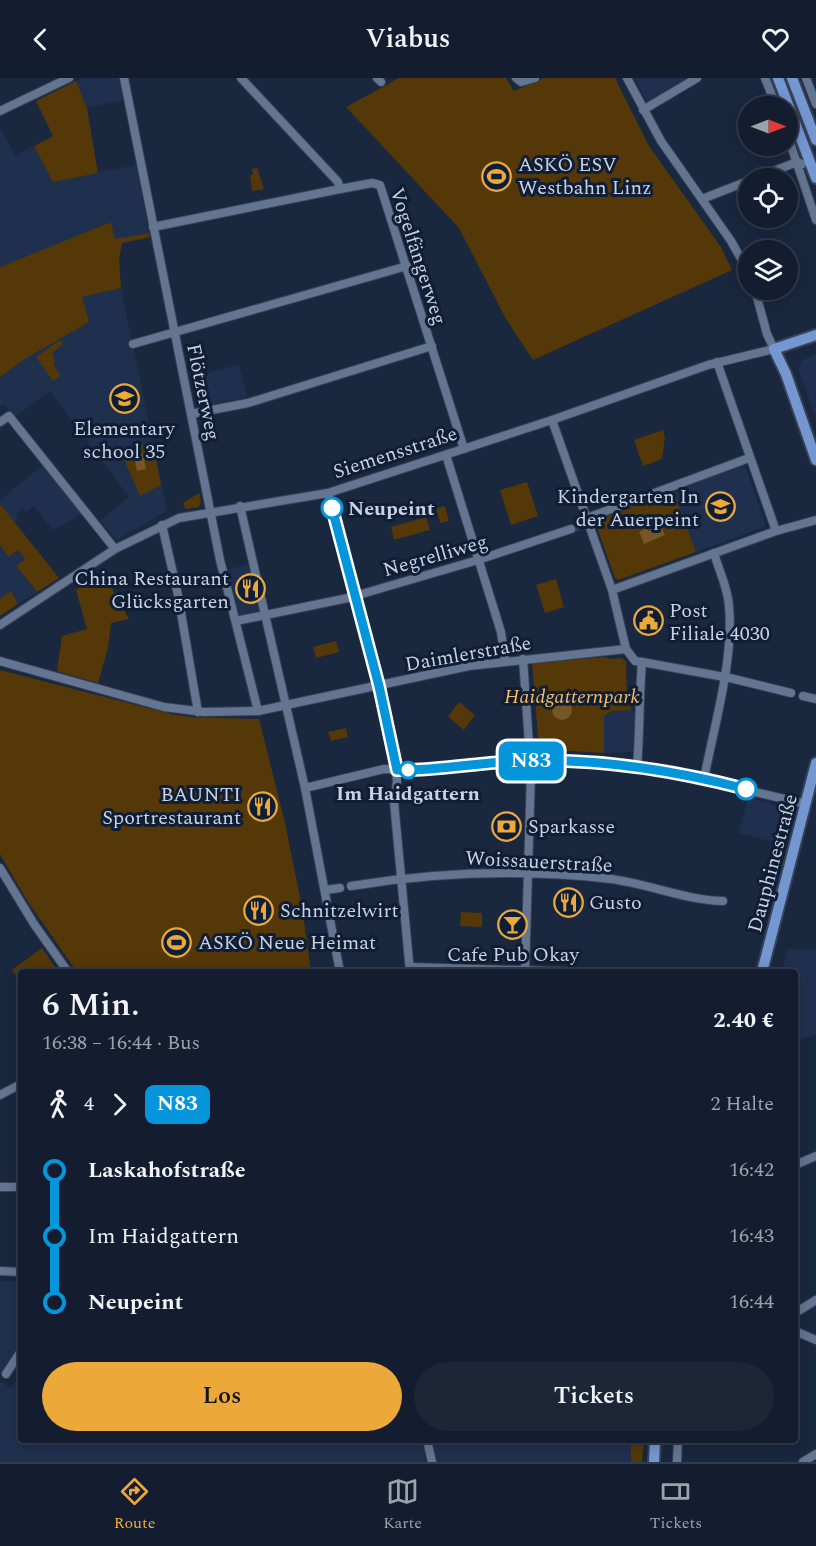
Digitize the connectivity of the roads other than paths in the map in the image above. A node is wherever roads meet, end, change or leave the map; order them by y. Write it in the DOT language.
graph roads {
  1 [pos="69,78"];
  2 [pos="124,78"];
  3 [pos="241,78"];
  4 [pos="516,78"];
  5 [pos="535,78"];
  6 [pos="627,78"];
  7 [pos="697,78"];
  8 [pos="765,78"];
  9 [pos="778,78"];
  10 [pos="792,78"];
  11 [pos="807,78"];
  12 [pos="772,96"];
  13 [pos="816,104"];
  14 [pos="643,110"];
  15 [pos="0,111"];
  16 [pos="816,140"];
  17 [pos="795,156"];
  18 [pos="797,162"];
  19 [pos="812,166"];
  20 [pos="782,168"];
  21 [pos="816,178"];
  22 [pos="738,185"];
  23 [pos="340,189"];
  24 [pos="702,199"];
  25 [pos="816,220"];
  26 [pos="153,226"];
  27 [pos="738,250"];
  28 [pos="407,266"];
  29 [pos="758,300"];
  30 [pos="174,332"];
  31 [pos="816,335"];
  32 [pos="133,344"];
  33 [pos="432,346"];
  34 [pos="774,349"];
  35 [pos="717,362"];
  36 [pos="191,414"];
  37 [pos="552,420"];
  38 [pos="0,422"];
  39 [pos="464,449"];
  40 [pos="446,455"];
  41 [pos="749,458"];
  42 [pos="816,460"];
  43 [pos="328,493"];
  44 [pos="240,506"];
  45 [pos="211,512"];
  46 [pos="816,519"];
  47 [pos="586,523"];
  48 [pos="162,525"];
  49 [pos="571,530"];
  50 [pos="776,531"];
  51 [pos="115,549"];
  52 [pos="714,554"];
  53 [pos="478,560"];
  54 [pos="612,590"];
  55 [pos="355,596"];
  56 [pos="265,615"];
  57 [pos="237,621"];
  58 [pos="0,625"];
  59 [pos="626,650"];
  60 [pos="523,659"];
  61 [pos="0,661"];
  62 [pos="505,661"];
  63 [pos="642,662"];
  64 [pos="723,677"];
  65 [pos="379,686"];
  66 [pos="791,693"];
  67 [pos="803,696"];
  68 [pos="816,699"];
  69 [pos="286,706"];
  70 [pos="258,711"];
  71 [pos="198,712"];
  72 [pos="530,761"];
  73 [pos="816,763"];
  74 [pos="637,767"];
  75 [pos="397,770"];
  76 [pos="704,779"];
  77 [pos="304,788"];
  78 [pos="811,805"];
  79 [pos="0,868"];
  80 [pos="528,874"];
  81 [pos="403,879"];
  82 [pos="351,886"];
  83 [pos="340,888"];
  84 [pos="325,890"];
  85 [pos="723,901"];
  86 [pos="66,969"];
  87 [pos="339,969"];
  88 [pos="410,969"];
  89 [pos="525,969"];
  90 [pos="763,969"];
  91 [pos="18,1086"];
  92 [pos="0,1095"];
  93 [pos="816,1156"];
  94 [pos="798,1164"];
  95 [pos="0,1187"];
  96 [pos="18,1187"];
  97 [pos="0,1271"];
  98 [pos="18,1272"];
  99 [pos="816,1300"];
  100 [pos="798,1311"];
  101 [pos="798,1332"];
  102 [pos="816,1340"];
  103 [pos="18,1356"];
  104 [pos="6,1374"];
  105 [pos="428,1443"];
  106 [pos="655,1443"];
  107 [pos="678,1443"];
  108 [pos="816,1454"];
  109 [pos="432,1462"];
  110 [pos="654,1462"];
  111 [pos="677,1462"];
  112 [pos="803,1462"];
  1 -- 15 [label="street"];
  2 -- 26 [label="street, Flötzerweg"];
  3 -- 23 [label="street"];
  4 -- 5 [label="street"];
  6 -- 14 [label="street"];
  7 -- 14 [label="street"];
  8 -- 12 [label="street"];
  9 -- 19 [label="main road"];
  10 -- 16 [label="main road"];
  11 -- 13 [label="street"];
  14 -- 24 [label="street"];
  17 -- 18 [label="street"];
  18 -- 19 [label="street"];
  18 -- 20 [label="street"];
  18 -- 25 [label="street"];
  19 -- 21 [label="main road"];
  22 -- 24 [label="street"];
  23 -- 26 [label="street"];
  23 -- 28 [label="street, Vogelfängerweg"];
  24 -- 27 [label="street"];
  26 -- 30 [label="street, Flötzerweg"];
  28 -- 30 [label="street"];
  28 -- 33 [label="street, Vogelfängerweg"];
  29 -- 34 [label="street"];
  30 -- 32 [label="street"];
  30 -- 36 [label="street, Flötzerweg"];
  31 -- 34 [label="main road, Siemensstraße"];
  33 -- 36 [label="street"];
  33 -- 39 [label="street, Vogelfängerweg"];
  34 -- 35 [label="street, Siemensstraße"];
  34 -- 42 [label="main road"];
  35 -- 37 [label="street, Siemensstraße"];
  35 -- 41 [label="street"];
  36 -- 45 [label="street, Flötzerweg"];
  37 -- 39 [label="street, Siemensstraße"];
  37 -- 47 [label="street"];
  38 -- 51 [label="street"];
  39 -- 40 [label="street, Siemensstraße"];
  40 -- 43 [label="street, Siemensstraße"];
  40 -- 53 [label="street"];
  41 -- 47 [label="street"];
  41 -- 50 [label="street"];
  43 -- 44 [label="street, Siemensstraße"];
  43 -- 55 [label="street"];
  44 -- 45 [label="street, Siemensstraße"];
  44 -- 56 [label="street"];
  45 -- 48 [label="street, Siemensstraße"];
  45 -- 57 [label="street, Flötzerweg"];
  46 -- 50 [label="street"];
  47 -- 54 [label="street"];
  48 -- 51 [label="street, Siemensstraße"];
  48 -- 71 [label="street"];
  49 -- 53 [label="street, Negrelliweg"];
  50 -- 52 [label="street"];
  51 -- 58 [label="street, Siemensstraße"];
  52 -- 54 [label="street"];
  52 -- 64 [label="street"];
  53 -- 55 [label="street, Negrelliweg"];
  53 -- 62 [label="street"];
  54 -- 59 [label="street"];
  55 -- 56 [label="street, Negrelliweg"];
  55 -- 65 [label="street"];
  56 -- 57 [label="street, Negrelliweg"];
  56 -- 69 [label="street"];
  57 -- 70 [label="street, Flötzerweg"];
  59 -- 60 [label="street, Daimlerstraße"];
  59 -- 63 [label="street"];
  60 -- 62 [label="street, Daimlerstraße"];
  60 -- 72 [label="street"];
  61 -- 71 [label="street, Daimlerstraße"];
  62 -- 65 [label="street, Daimlerstraße"];
  63 -- 64 [label="street"];
  63 -- 74 [label="street"];
  64 -- 66 [label="street"];
  64 -- 76 [label="street"];
  65 -- 69 [label="street, Daimlerstraße"];
  65 -- 75 [label="street"];
  67 -- 68 [label="street"];
  69 -- 70 [label="street, Daimlerstraße"];
  69 -- 77 [label="street"];
  70 -- 71 [label="street, Daimlerstraße"];
  72 -- 74 [label="street"];
  72 -- 75 [label="street"];
  72 -- 80 [label="street"];
  73 -- 78 [label="main road, Dauphinestraße"];
  74 -- 76 [label="street"];
  75 -- 77 [label="street"];
  75 -- 81 [label="street"];
  76 -- 78 [label="street"];
  77 -- 84 [label="street"];
  78 -- 90 [label="main road, Dauphinestraße"];
  79 -- 86 [label="street"];
  80 -- 81 [label="street, Woissauerstraße"];
  80 -- 85 [label="street, Woissauerstraße"];
  80 -- 89 [label="street"];
  81 -- 82 [label="street, Woissauerstraße"];
  81 -- 88 [label="street"];
  83 -- 84 [label="street"];
  84 -- 87 [label="street"];
  91 -- 92 [label="street"];
  93 -- 94 [label="street"];
  95 -- 96 [label="street"];
  97 -- 98 [label="street"];
  99 -- 100 [label="street"];
  101 -- 102 [label="street"];
  103 -- 104 [label="street"];
  105 -- 109 [label="street"];
  106 -- 110 [label="main road"];
  107 -- 111 [label="street"];
  108 -- 112 [label="street"];
}
